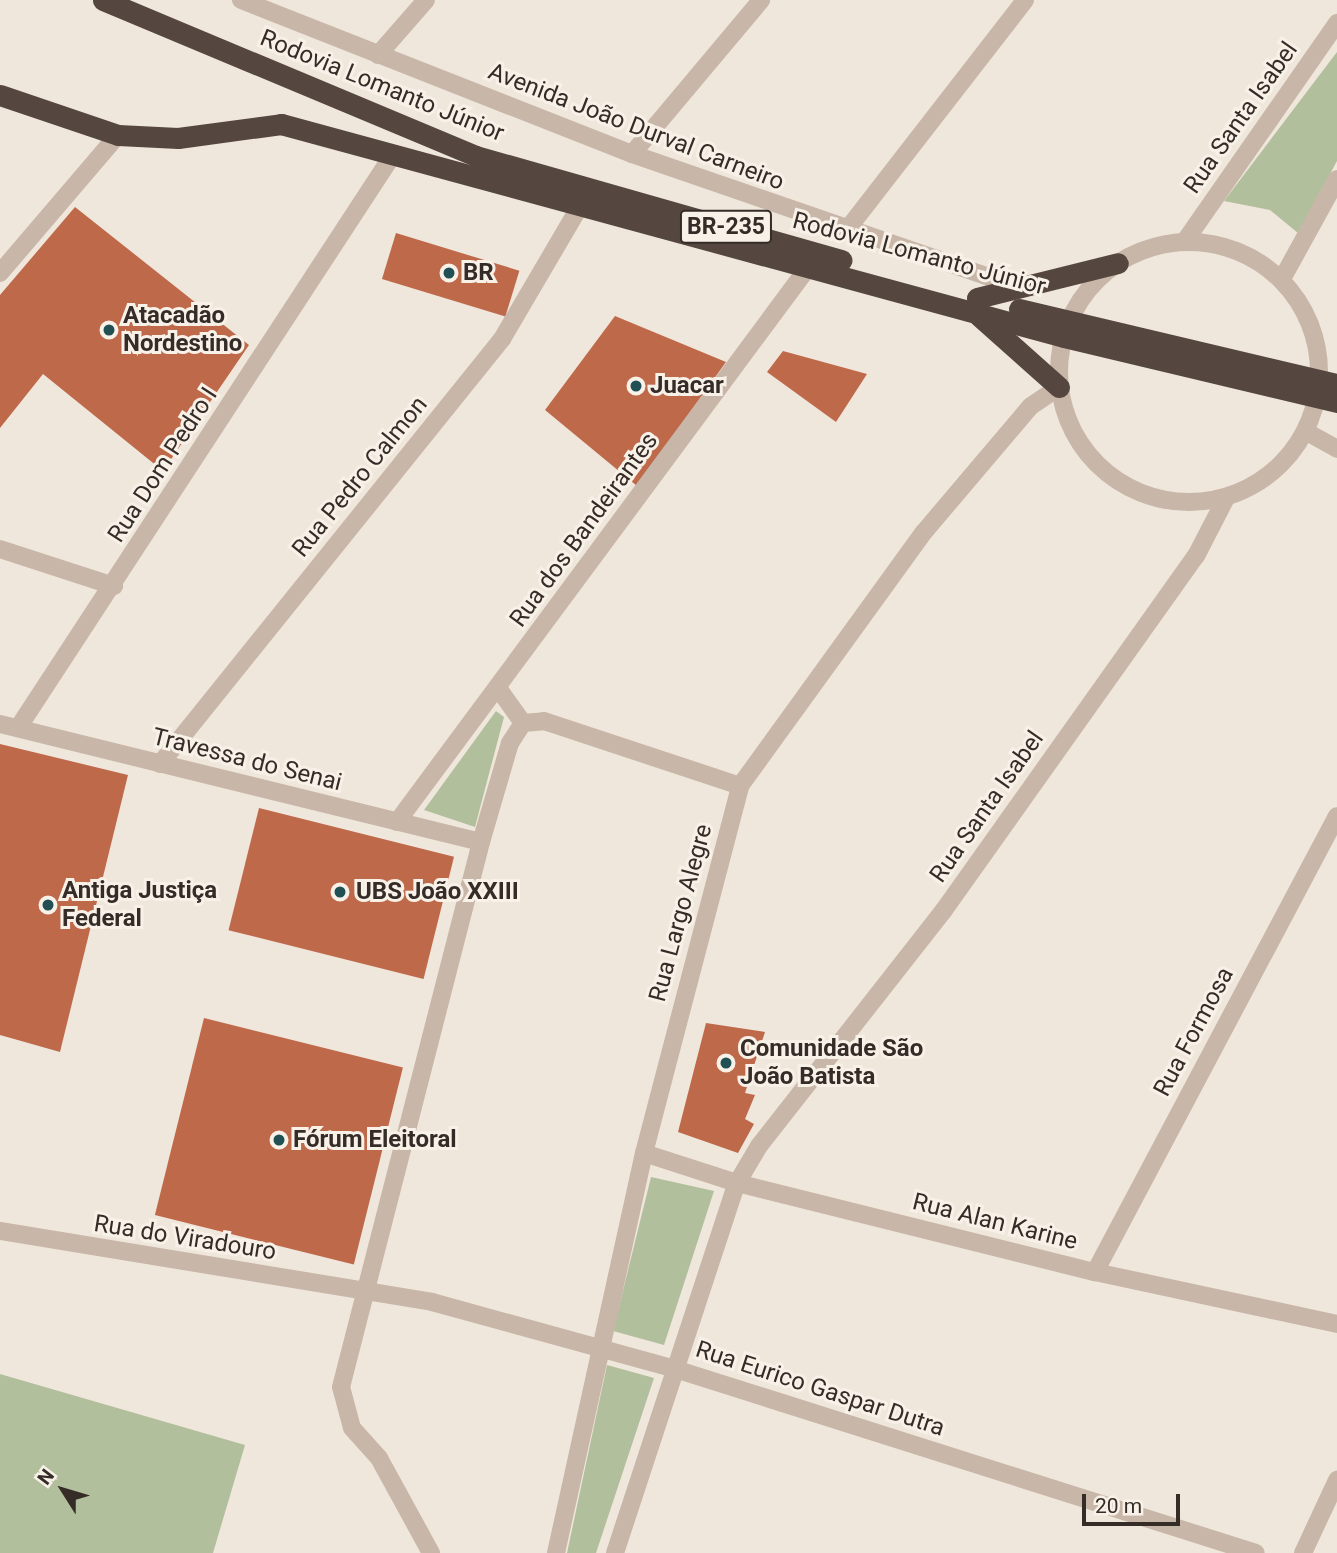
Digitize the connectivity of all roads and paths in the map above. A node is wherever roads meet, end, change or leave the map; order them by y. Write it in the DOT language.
graph roads {
  1 [pos="103,0"];
  2 [pos="242,0"];
  3 [pos="426,0"];
  4 [pos="761,0"];
  5 [pos="1025,0"];
  6 [pos="1337,23"];
  7 [pos="378,55"];
  8 [pos="0,95"];
  9 [pos="118,135"];
  10 [pos="632,154"];
  11 [pos="393,156"];
  12 [pos="1337,179"];
  13 [pos="579,208"];
  14 [pos="846,231"];
  15 [pos="1185,241"];
  16 [pos="1118,263"];
  17 [pos="809,266"];
  18 [pos="0,273"];
  19 [pos="1282,279"];
  20 [pos="1020,287"];
  21 [pos="972,302"];
  22 [pos="1065,329"];
  23 [pos="1059,387"];
  24 [pos="1328,391"];
  25 [pos="1306,431"];
  26 [pos="1337,449"];
  27 [pos="1226,498"];
  28 [pos="0,549"];
  29 [pos="114,586"];
  30 [pos="498,688"];
  31 [pos="523,723"];
  32 [pos="0,724"];
  33 [pos="18,728"];
  34 [pos="160,764"];
  35 [pos="740,786"];
  36 [pos="1337,816"];
  37 [pos="397,822"];
  38 [pos="481,842"];
  39 [pos="645,1153"];
  40 [pos="737,1184"];
  41 [pos="0,1231"];
  42 [pos="1095,1272"];
  43 [pos="363,1291"];
  44 [pos="1337,1324"];
  45 [pos="598,1348"];
  46 [pos="675,1369"];
  47 [pos="1337,1480"];
  48 [pos="431,1553"];
  49 [pos="556,1553"];
  50 [pos="615,1553"];
  51 [pos="1256,1553"];
  52 [pos="1303,1553"];
  1 -- 21 [label="highway, Rodovia Lomanto Júnior / BR-235"];
  2 -- 7 [label="street, Avenida João Durval Carneiro"];
  3 -- 7 [label="street"];
  4 -- 10 [label="street"];
  5 -- 14 [label="street"];
  6 -- 15 [label="street, Rua Santa Isabel"];
  7 -- 10 [label="street, Avenida João Durval Carneiro"];
  8 -- 9 [label="highway"];
  9 -- 11 [label="highway, Rodovia Lomanto Júnior / BR-235"];
  9 -- 18 [label="street"];
  10 -- 14 [label="street, Avenida João Durval Carneiro"];
  11 -- 13 [label="highway, Rodovia Lomanto Júnior / BR-235"];
  11 -- 29 [label="street, Rua Dom Pedro I"];
  12 -- 19 [label="street"];
  13 -- 17 [label="highway, Rodovia Lomanto Júnior / BR-235"];
  13 -- 34 [label="street, Rua Pedro Calmon"];
  14 -- 20 [label="street, Avenida João Durval Carneiro"];
  15 -- 16 [label="street"];
  15 -- 19 [label="street"];
  16 -- 20 [label="highway"];
  16 -- 22 [label="street"];
  17 -- 21 [label="highway, Rodovia Lomanto Júnior / BR-235"];
  17 -- 30 [label="street, Rua dos Bandeirantes"];
  19 -- 24 [label="street"];
  20 -- 21 [label="highway"];
  21 -- 22 [label="highway, Rodovia Lomanto Júnior / BR-235"];
  21 -- 23 [label="highway"];
  22 -- 23 [label="street"];
  22 -- 24 [label="highway, Rodovia Lomanto Júnior / BR-235"];
  23 -- 27 [label="street"];
  23 -- 35 [label="street, Rua Largo Alegre"];
  24 -- 25 [label="street"];
  25 -- 26 [label="street"];
  25 -- 27 [label="street"];
  27 -- 40 [label="street, Rua Santa Isabel"];
  28 -- 29 [label="street"];
  29 -- 33 [label="street, Rua Dom Pedro I"];
  30 -- 31 [label="street"];
  30 -- 37 [label="street, Rua dos Bandeirantes"];
  31 -- 35 [label="street"];
  31 -- 38 [label="street"];
  32 -- 33 [label="street, Travessa do Senai"];
  33 -- 34 [label="street, Travessa do Senai"];
  34 -- 37 [label="street, Travessa do Senai"];
  35 -- 39 [label="street, Rua Largo Alegre"];
  36 -- 42 [label="street, Rua Formosa"];
  37 -- 38 [label="street, Travessa do Senai"];
  38 -- 43 [label="street"];
  39 -- 40 [label="street, Rua Alan Karine"];
  39 -- 45 [label="street, Rua Largo Alegre"];
  40 -- 42 [label="street, Rua Alan Karine"];
  40 -- 46 [label="street"];
  41 -- 43 [label="street, Rua do Viradouro"];
  42 -- 44 [label="street, Rua Alan Karine"];
  43 -- 45 [label="street, Rua Eurico Gaspar Dutra"];
  43 -- 48 [label="street"];
  45 -- 46 [label="street, Rua Eurico Gaspar Dutra"];
  45 -- 49 [label="street, Rua Largo Alegre"];
  46 -- 50 [label="street"];
  46 -- 51 [label="street, Rua Eurico Gaspar Dutra"];
  47 -- 52 [label="street"];
}
